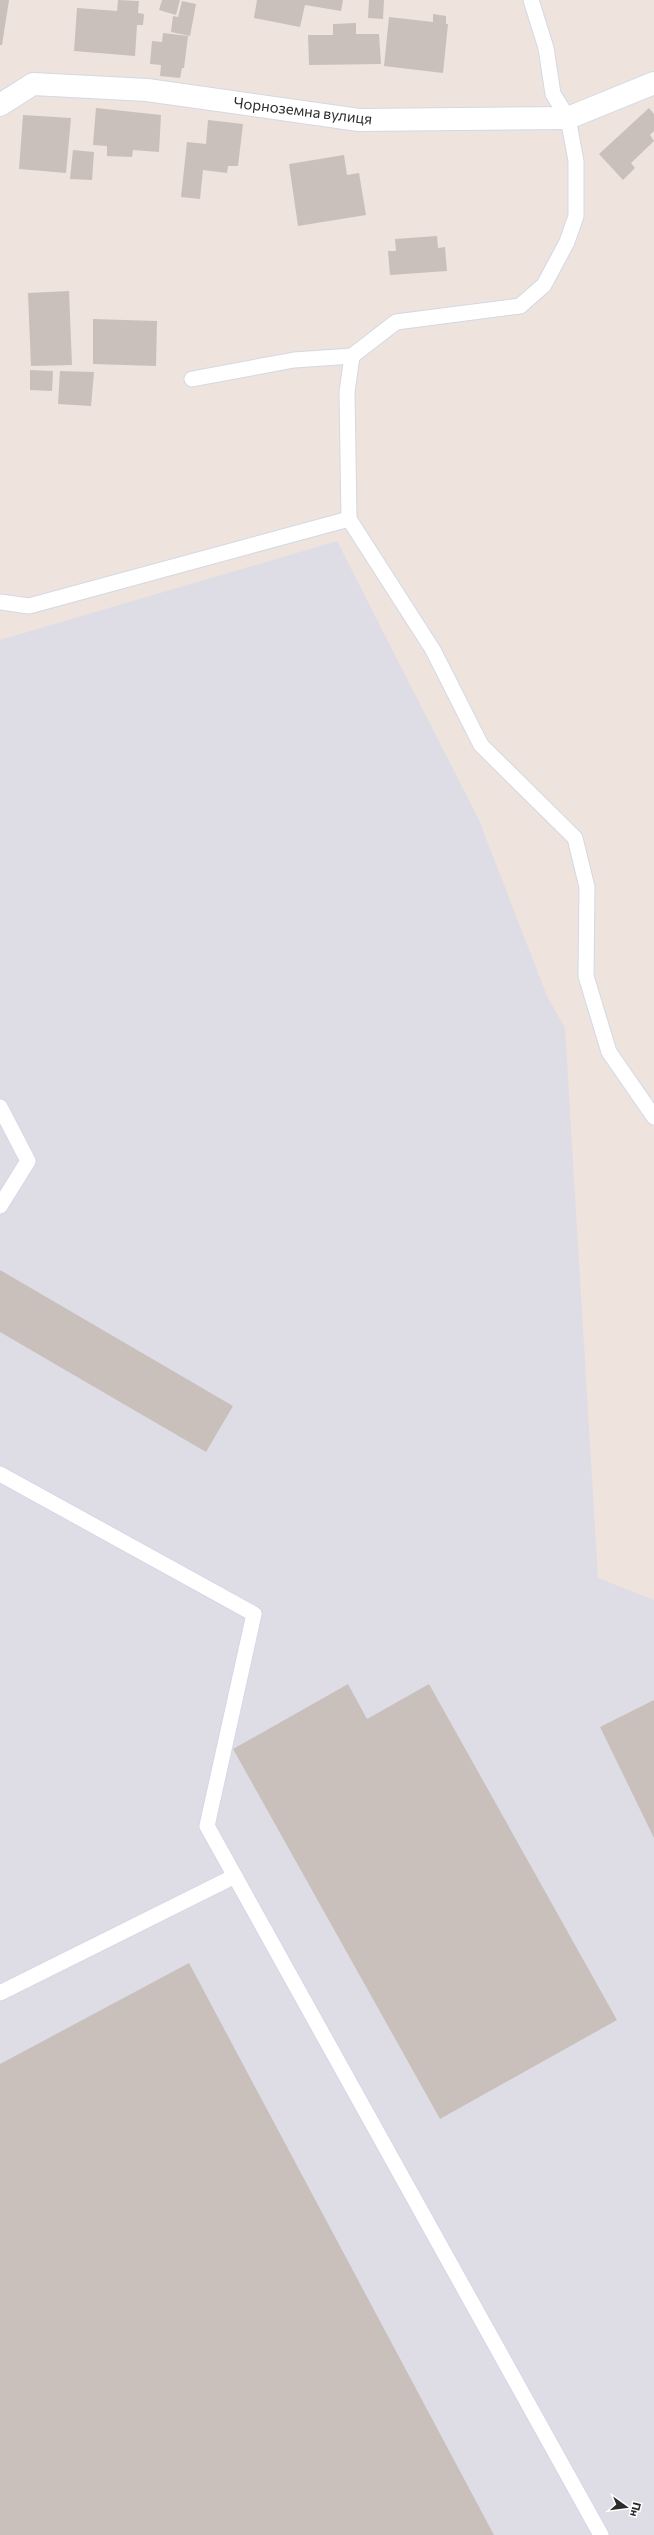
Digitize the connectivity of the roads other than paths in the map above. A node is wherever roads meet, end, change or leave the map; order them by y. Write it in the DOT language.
graph roads {
  1 [pos="531,0"];
  2 [pos="654,82"];
  3 [pos="0,105"];
  4 [pos="568,118"];
  5 [pos="352,356"];
  6 [pos="192,379"];
  7 [pos="349,518"];
  8 [pos="0,602"];
  9 [pos="0,1107"];
  10 [pos="654,1117"];
  11 [pos="0,1206"];
  12 [pos="0,1474"];
  13 [pos="235,1876"];
  14 [pos="0,1993"];
  15 [pos="601,2535"];
  1 -- 4 [label="lane"];
  2 -- 4 [label="street, Чорноземна вулиця"];
  3 -- 4 [label="street, Чорноземна вулиця"];
  4 -- 5 [label="lane"];
  5 -- 6 [label="lane"];
  5 -- 7 [label="lane"];
  7 -- 8 [label="lane"];
  7 -- 10 [label="lane"];
  9 -- 11 [label="lane"];
  12 -- 13 [label="lane"];
  13 -- 14 [label="lane"];
  13 -- 15 [label="lane"];
}
